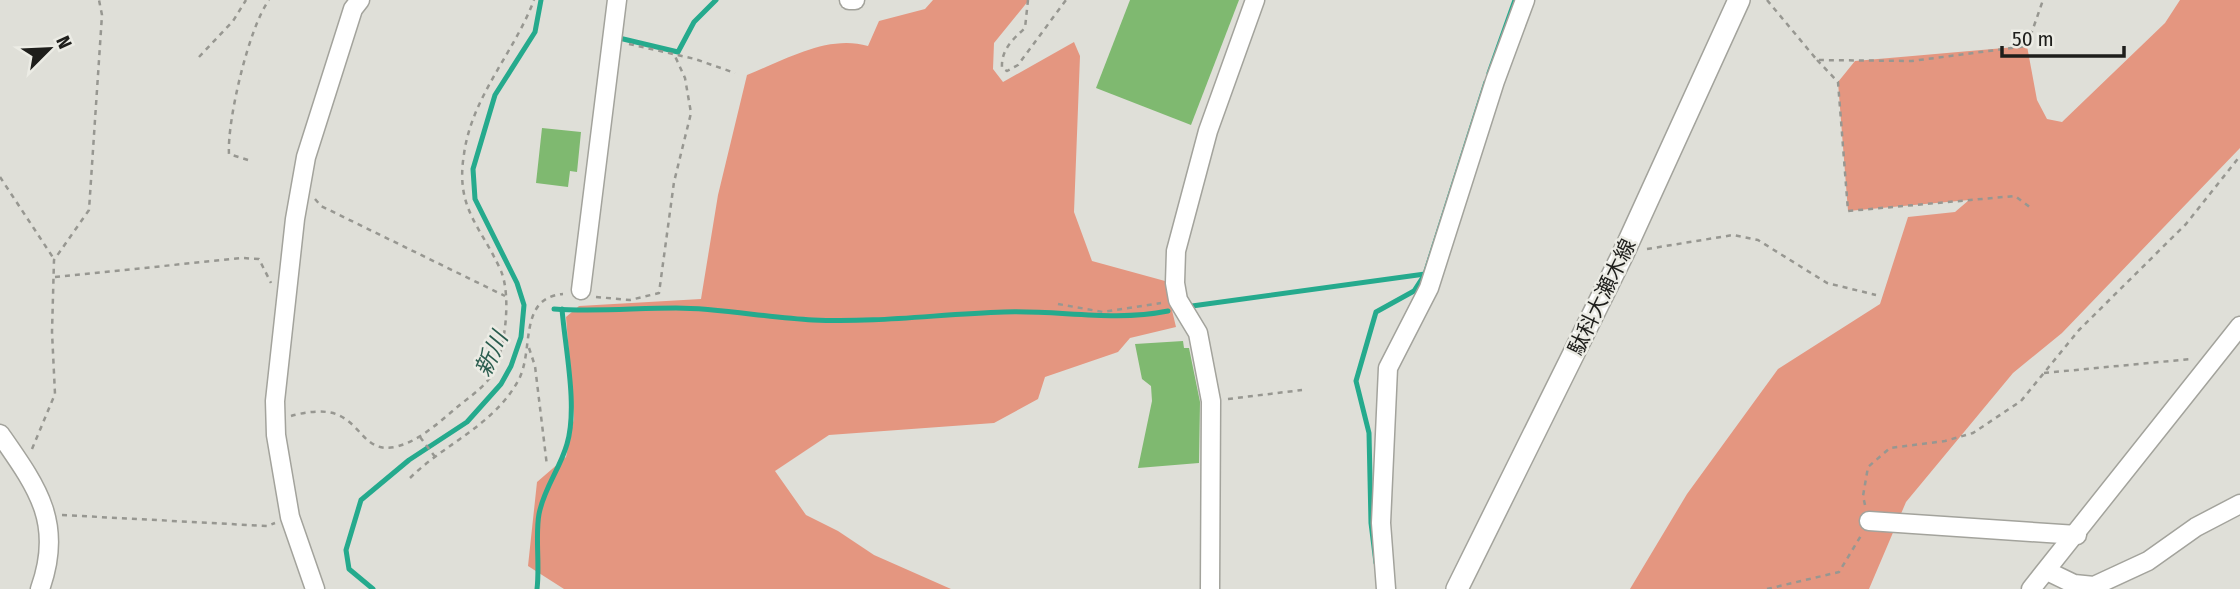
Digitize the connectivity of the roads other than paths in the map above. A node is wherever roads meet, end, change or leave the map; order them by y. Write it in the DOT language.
graph roads {
  1 [pos="360,0"];
  2 [pos="617,0"];
  3 [pos="849,0"];
  4 [pos="855,0"];
  5 [pos="1255,0"];
  6 [pos="1525,0"];
  7 [pos="1739,0"];
  8 [pos="581,290"];
  9 [pos="2240,326"];
  10 [pos="0,434"];
  11 [pos="2240,504"];
  12 [pos="1868,521"];
  13 [pos="2077,535"];
  14 [pos="2048,571"];
  15 [pos="40,589"];
  16 [pos="315,589"];
  17 [pos="1210,589"];
  18 [pos="1386,589"];
  19 [pos="1457,589"];
  20 [pos="2031,589"];
  1 -- 16 [label="street"];
  2 -- 8 [label="street"];
  3 -- 4 [label="street"];
  5 -- 17 [label="street"];
  6 -- 18 [label="street"];
  7 -- 19 [label="main road, 駄科大瀬木線"];
  9 -- 13 [label="street"];
  10 -- 15 [label="street"];
  11 -- 14 [label="street"];
  12 -- 13 [label="street"];
  13 -- 14 [label="street"];
  14 -- 20 [label="street"];
}
